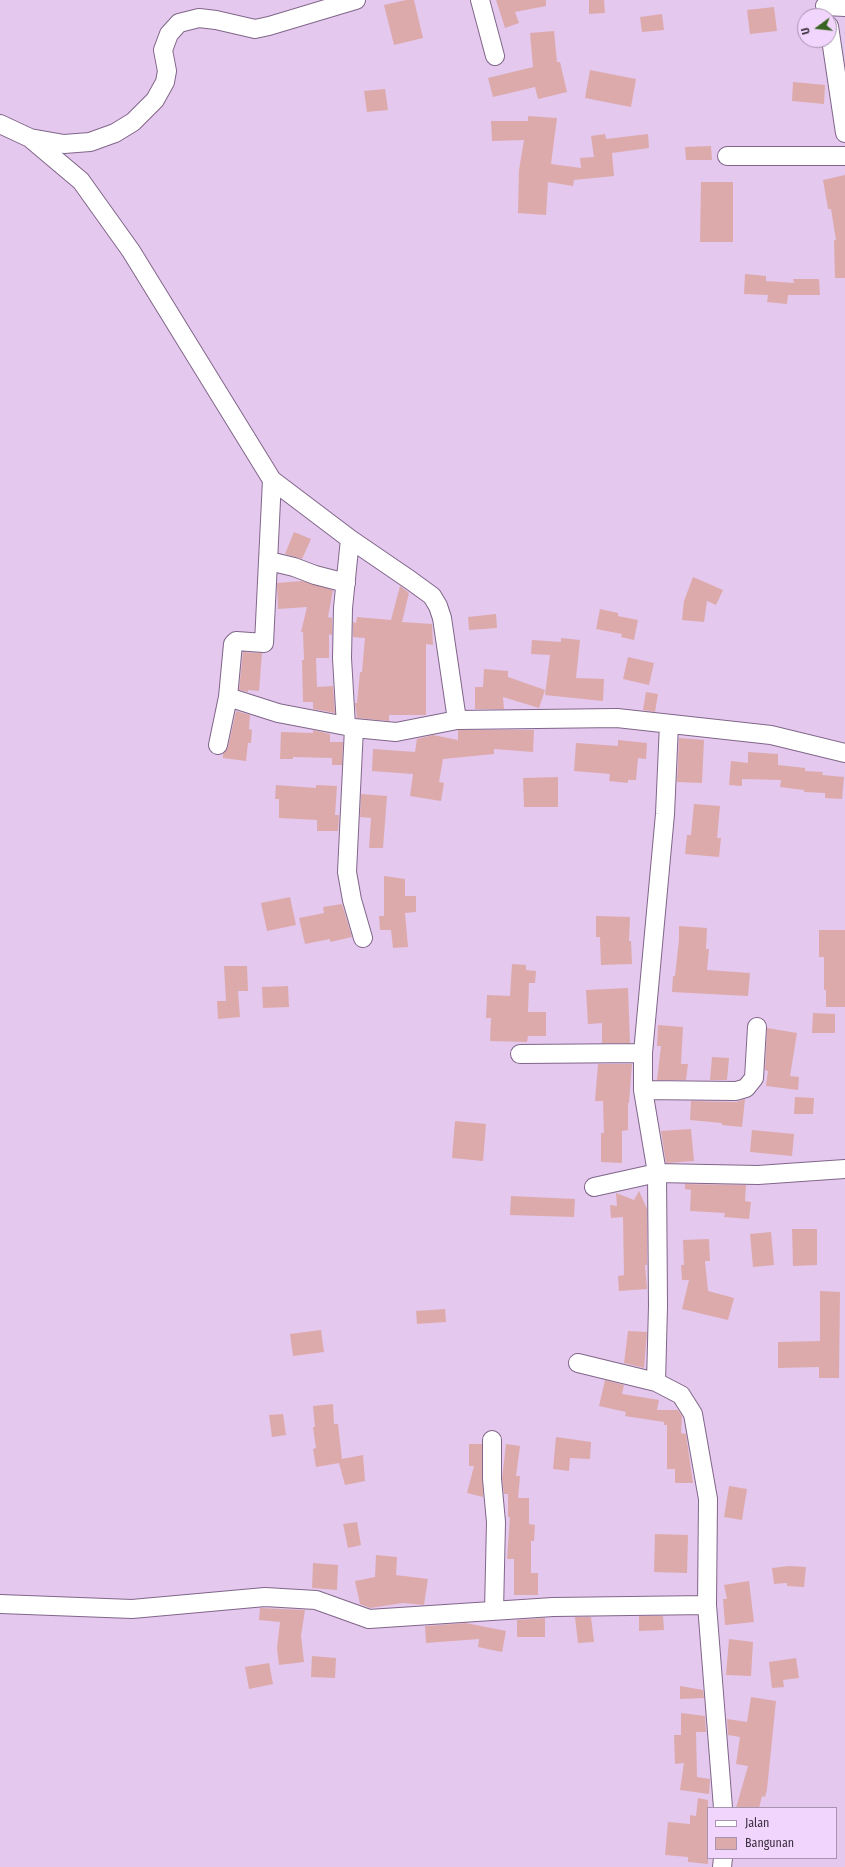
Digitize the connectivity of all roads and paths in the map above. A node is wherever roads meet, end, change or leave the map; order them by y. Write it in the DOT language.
graph roads {
  1 [pos="356,0"];
  2 [pos="480,0"];
  3 [pos="826,7"];
  4 [pos="845,7"];
  5 [pos="832,48"];
  6 [pos="495,56"];
  7 [pos="0,124"];
  8 [pos="845,132"];
  9 [pos="30,138"];
  10 [pos="727,156"];
  11 [pos="845,156"];
  12 [pos="272,480"];
  13 [pos="350,539"];
  14 [pos="269,561"];
  15 [pos="346,583"];
  16 [pos="228,697"];
  17 [pos="457,720"];
  18 [pos="669,724"];
  19 [pos="350,727"];
  20 [pos="218,745"];
  21 [pos="845,753"];
  22 [pos="363,938"];
  23 [pos="757,1027"];
  24 [pos="643,1053"];
  25 [pos="520,1054"];
  26 [pos="643,1090"];
  27 [pos="845,1169"];
  28 [pos="657,1173"];
  29 [pos="594,1187"];
  30 [pos="578,1363"];
  31 [pos="656,1382"];
  32 [pos="492,1440"];
  33 [pos="0,1604"];
  34 [pos="707,1605"];
  35 [pos="494,1611"];
  36 [pos="723,1807"];
  1 -- 9 [label="street"];
  2 -- 6 [label="street"];
  3 -- 4 [label="street"];
  5 -- 8 [label="street"];
  7 -- 9 [label="street"];
  9 -- 12 [label="street"];
  10 -- 11 [label="street"];
  12 -- 13 [label="street"];
  12 -- 14 [label="street"];
  13 -- 15 [label="street"];
  13 -- 17 [label="street"];
  14 -- 15 [label="street"];
  14 -- 16 [label="street"];
  15 -- 19 [label="street"];
  16 -- 19 [label="street"];
  16 -- 20 [label="street"];
  17 -- 18 [label="street"];
  17 -- 19 [label="street"];
  18 -- 21 [label="street"];
  18 -- 24 [label="street"];
  19 -- 22 [label="street"];
  23 -- 26 [label="street"];
  24 -- 25 [label="street"];
  24 -- 26 [label="street"];
  26 -- 28 [label="street"];
  27 -- 28 [label="street"];
  28 -- 29 [label="street"];
  28 -- 31 [label="street"];
  30 -- 31 [label="street"];
  31 -- 34 [label="street"];
  32 -- 35 [label="street"];
  33 -- 35 [label="street"];
  34 -- 35 [label="street"];
  34 -- 36 [label="street"];
}
